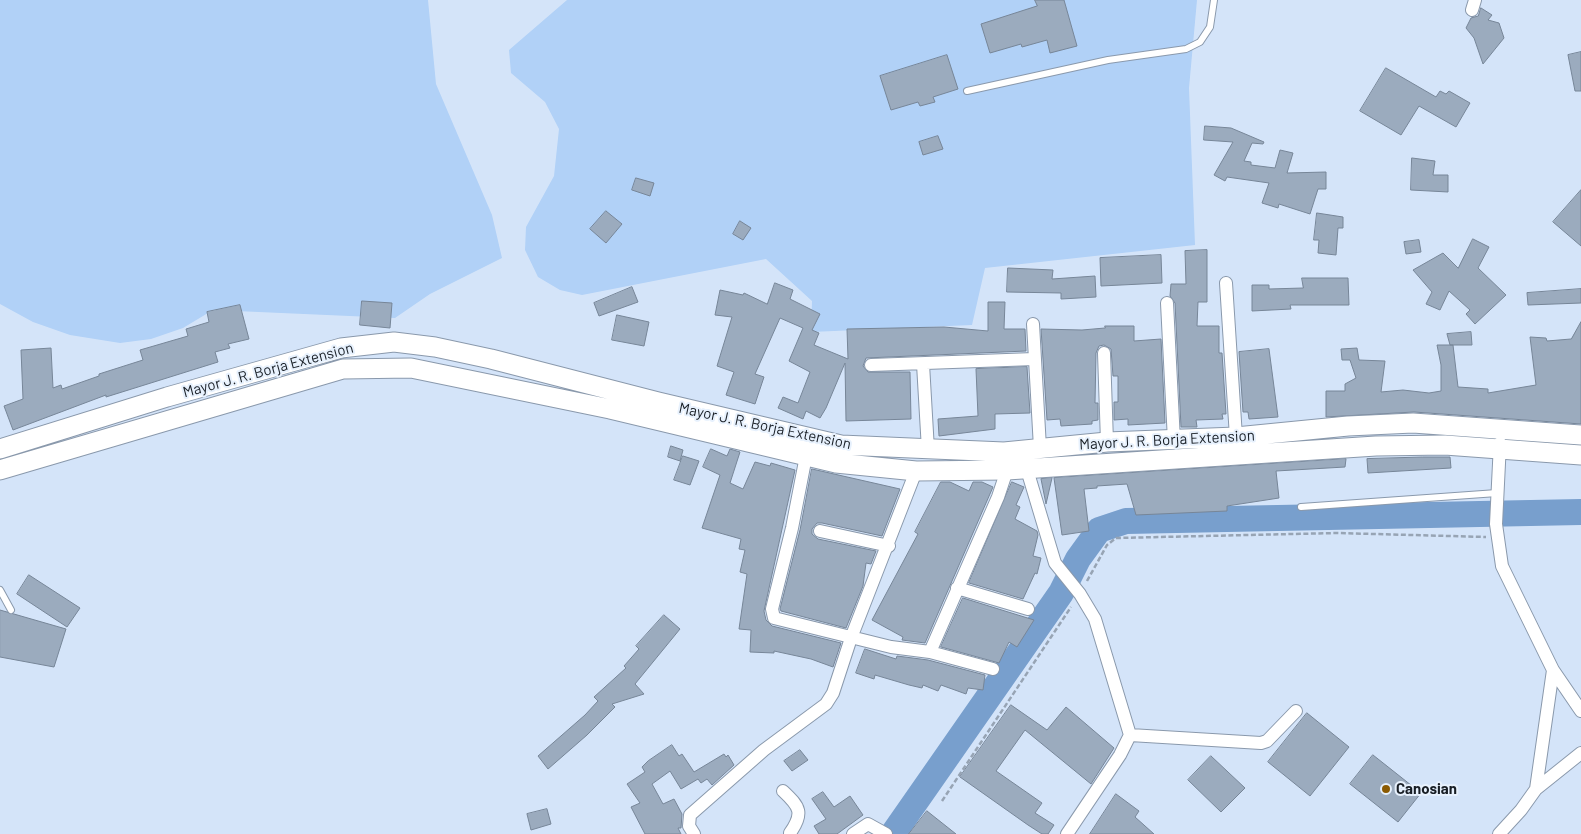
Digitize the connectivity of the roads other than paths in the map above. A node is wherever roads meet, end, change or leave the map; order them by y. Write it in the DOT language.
graph roads {
  1 [pos="1214,0"];
  2 [pos="967,91"];
  3 [pos="1226,282"];
  4 [pos="1167,303"];
  5 [pos="1033,324"];
  6 [pos="1104,353"];
  7 [pos="491,359"];
  8 [pos="1034,359"];
  9 [pos="871,364"];
  10 [pos="923,364"];
  11 [pos="486,383"];
  12 [pos="1501,428"];
  13 [pos="1581,435"];
  14 [pos="1236,437"];
  15 [pos="1174,441"];
  16 [pos="1107,442"];
  17 [pos="1270,443"];
  18 [pos="1500,447"];
  19 [pos="1040,448"];
  20 [pos="0,449"];
  21 [pos="928,450"];
  22 [pos="838,454"];
  23 [pos="1581,455"];
  24 [pos="806,456"];
  25 [pos="1010,457"];
  26 [pos="1027,468"];
  27 [pos="0,470"];
  28 [pos="916,472"];
  29 [pos="1497,499"];
  30 [pos="1300,506"];
  31 [pos="820,531"];
  32 [pos="888,546"];
  33 [pos="957,588"];
  34 [pos="0,590"];
  35 [pos="1028,609"];
  36 [pos="12,610"];
  37 [pos="851,638"];
  38 [pos="930,652"];
  39 [pos="993,669"];
  40 [pos="1553,670"];
  41 [pos="1296,711"];
  42 [pos="1581,711"];
  43 [pos="1130,735"];
  44 [pos="1581,753"];
  45 [pos="1536,789"];
  46 [pos="783,792"];
  47 [pos="694,834"];
  48 [pos="790,834"];
  49 [pos="853,834"];
  50 [pos="885,834"];
  51 [pos="1067,834"];
  52 [pos="1499,834"];
  1 -- 2 [label="lane"];
  3 -- 14 [label="street"];
  4 -- 15 [label="street"];
  5 -- 8 [label="street"];
  6 -- 16 [label="street"];
  7 -- 11 [label="main road"];
  7 -- 20 [label="main road, Mayor J. R. Borja Extension"];
  7 -- 22 [label="main road, Mayor J. R. Borja Extension"];
  8 -- 10 [label="street"];
  8 -- 19 [label="street"];
  9 -- 10 [label="street"];
  10 -- 21 [label="street"];
  11 -- 24 [label="main road, Mayor J. R. Borja Extension"];
  11 -- 27 [label="main road, Mayor J. R. Borja Extension"];
  12 -- 13 [label="main road, Mayor J. R. Borja Extension"];
  12 -- 17 [label="main road, Mayor J. R. Borja Extension"];
  12 -- 18 [label="street"];
  14 -- 15 [label="main road, Mayor J. R. Borja Extension"];
  14 -- 17 [label="main road, Mayor J. R. Borja Extension"];
  15 -- 16 [label="main road, Mayor J. R. Borja Extension"];
  16 -- 19 [label="main road, Mayor J. R. Borja Extension"];
  17 -- 18 [label="main road, Mayor J. R. Borja Extension"];
  17 -- 26 [label="main road, Mayor J. R. Borja Extension"];
  18 -- 23 [label="main road, Mayor J. R. Borja Extension"];
  18 -- 29 [label="street"];
  19 -- 25 [label="main road, Mayor J. R. Borja Extension"];
  21 -- 22 [label="main road, Mayor J. R. Borja Extension"];
  21 -- 25 [label="main road, Mayor J. R. Borja Extension"];
  22 -- 24 [label="main road, Mayor J. R. Borja Extension"];
  22 -- 28 [label="main road, Mayor J. R. Borja Extension"];
  24 -- 37 [label="street"];
  25 -- 26 [label="main road, Mayor J. R. Borja Extension"];
  25 -- 28 [label="main road, Mayor J. R. Borja Extension"];
  25 -- 33 [label="street"];
  26 -- 43 [label="street"];
  28 -- 32 [label="street"];
  29 -- 30 [label="lane"];
  29 -- 40 [label="street"];
  31 -- 32 [label="street"];
  32 -- 37 [label="street"];
  33 -- 35 [label="street"];
  33 -- 38 [label="street"];
  34 -- 36 [label="lane"];
  37 -- 38 [label="street"];
  37 -- 47 [label="street"];
  38 -- 39 [label="street"];
  40 -- 42 [label="street"];
  40 -- 45 [label="street"];
  41 -- 43 [label="street"];
  43 -- 51 [label="street"];
  44 -- 45 [label="street"];
  45 -- 52 [label="street"];
  46 -- 48 [label="street"];
  49 -- 50 [label="street"];
}
